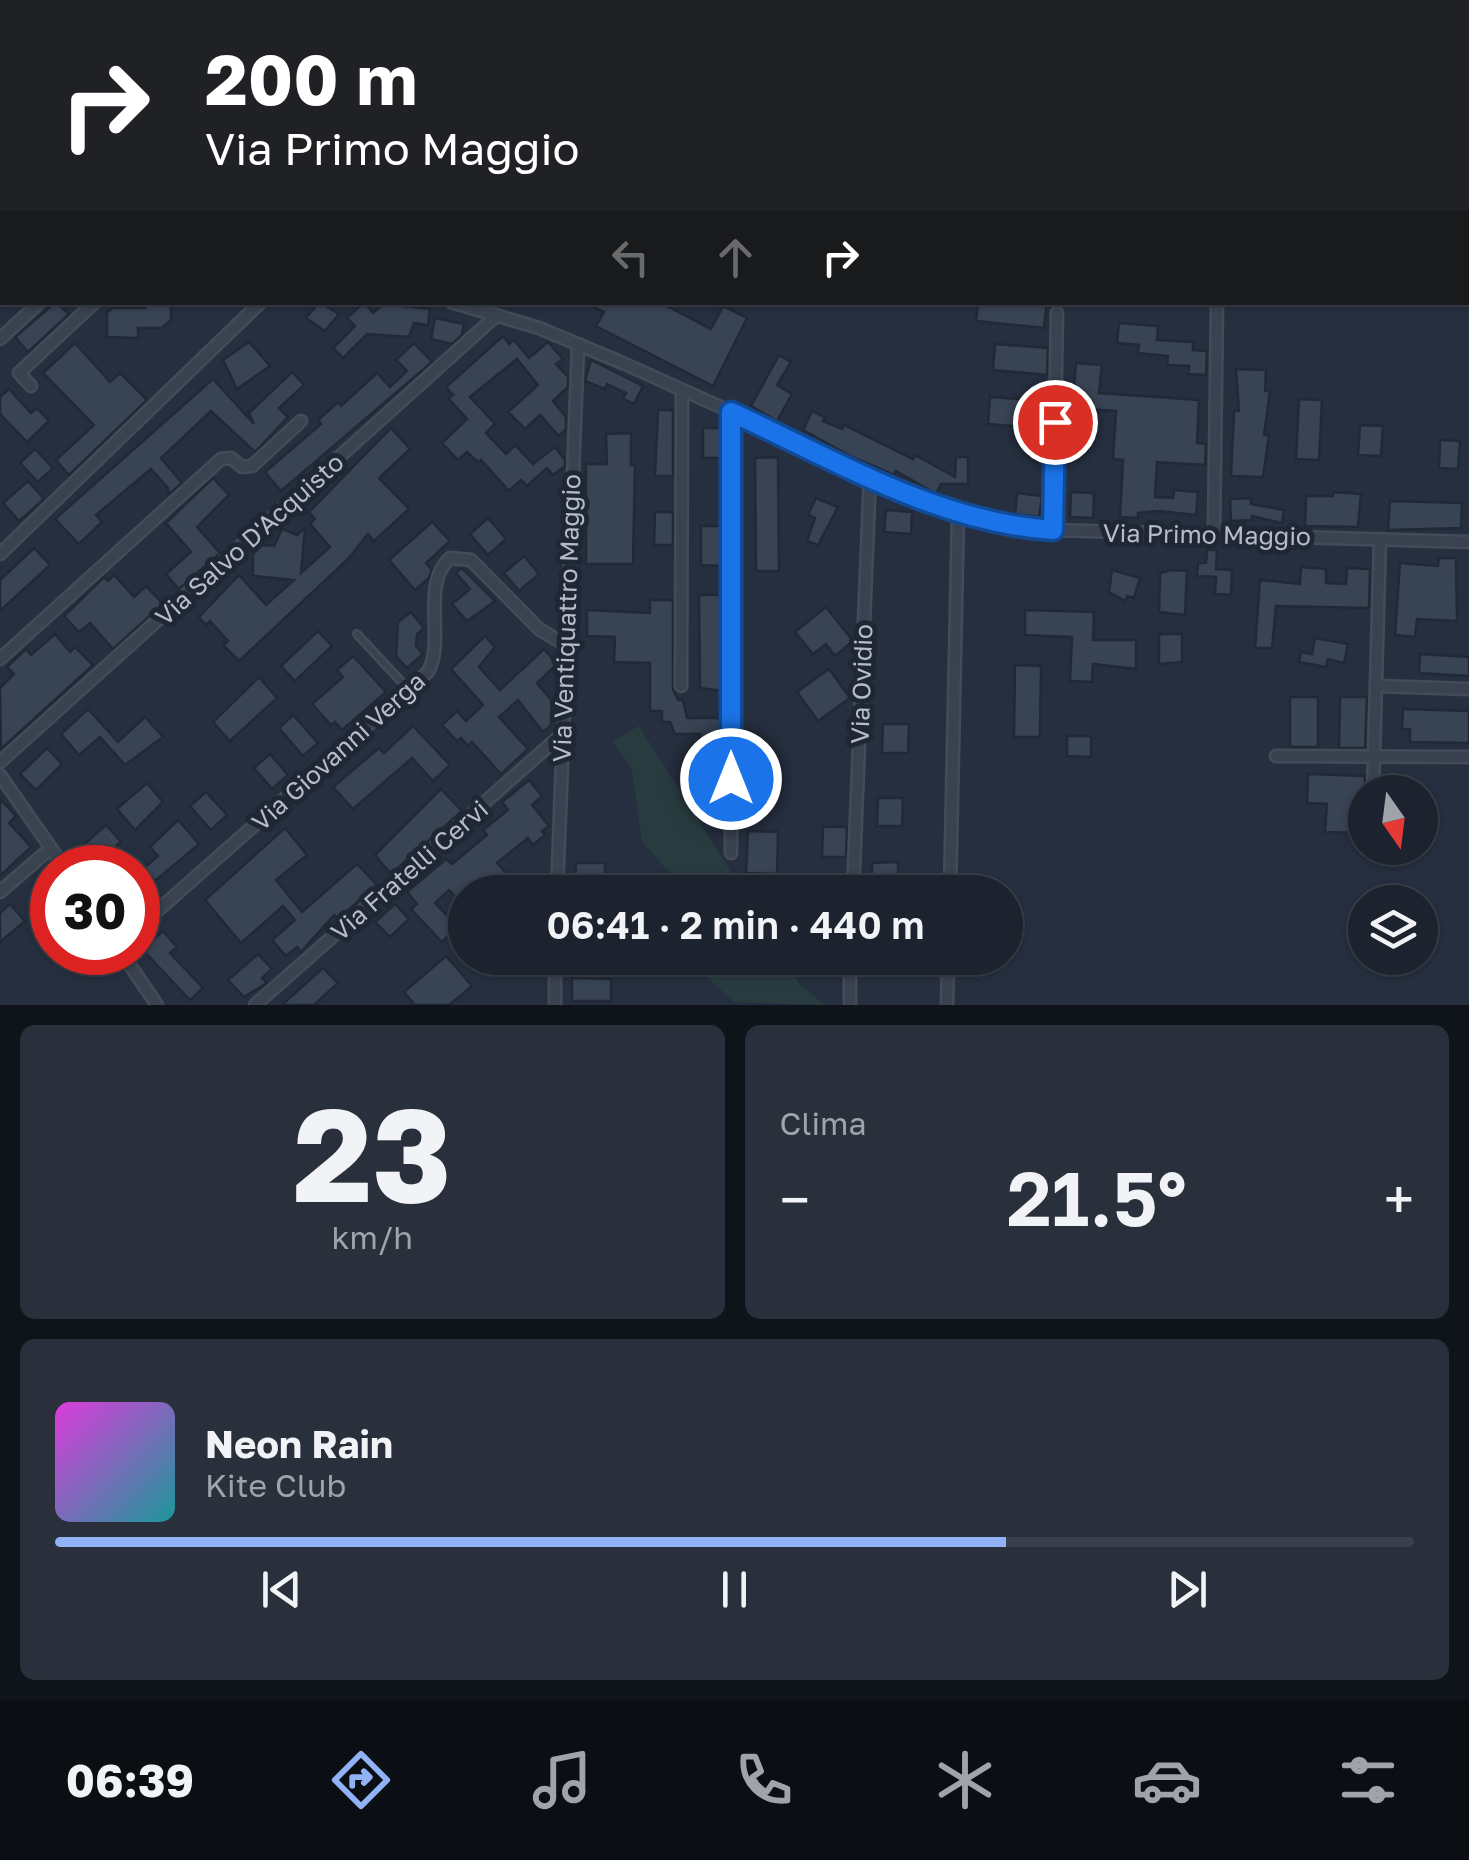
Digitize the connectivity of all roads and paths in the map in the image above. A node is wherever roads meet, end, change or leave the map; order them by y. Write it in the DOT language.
graph roads {
  1 [pos="37,305"];
  2 [pos="92,305"];
  3 [pos="258,305"];
  4 [pos="461,305"];
  5 [pos="1217,305"];
  6 [pos="1057,313"];
  7 [pos="498,315"];
  8 [pos="0,339"];
  9 [pos="578,344"];
  10 [pos="31,386"];
  11 [pos="682,390"];
  12 [pos="731,412"];
  13 [pos="301,421"];
  14 [pos="870,475"];
  15 [pos="958,514"];
  16 [pos="1053,530"];
  17 [pos="1214,532"];
  18 [pos="1380,539"];
  19 [pos="1469,542"];
  20 [pos="0,554"];
  21 [pos="357,634"];
  22 [pos="564,644"];
  23 [pos="0,658"];
  24 [pos="682,686"];
  25 [pos="1376,686"];
  26 [pos="1469,689"];
  27 [pos="410,690"];
  28 [pos="562,734"];
  29 [pos="1276,756"];
  30 [pos="1374,756"];
  31 [pos="1469,757"];
  32 [pos="0,762"];
  33 [pos="0,775"];
  34 [pos="1373,775"];
  35 [pos="49,845"];
  36 [pos="731,852"];
  37 [pos="30,866"];
  38 [pos="558,875"];
  39 [pos="854,875"];
  40 [pos="950,875"];
  41 [pos="0,892"];
  42 [pos="160,909"];
  43 [pos="137,975"];
  44 [pos="555,975"];
  45 [pos="850,975"];
  46 [pos="948,975"];
  47 [pos="157,1005"];
  48 [pos="255,1005"];
  49 [pos="554,1005"];
  50 [pos="850,1005"];
  51 [pos="947,1005"];
  1 -- 8 [label="street"];
  2 -- 10 [label="street"];
  3 -- 20 [label="street"];
  4 -- 7 [label="street, Via Primo Maggio"];
  5 -- 17 [label="street"];
  6 -- 16 [label="street"];
  7 -- 9 [label="street, Via Primo Maggio"];
  7 -- 32 [label="street, Via Salvo D'Acquisto"];
  9 -- 11 [label="street, Via Primo Maggio"];
  9 -- 22 [label="street, Via Ventiquattro Maggio"];
  11 -- 12 [label="street, Via Primo Maggio"];
  11 -- 24 [label="street"];
  12 -- 14 [label="street, Via Primo Maggio"];
  12 -- 36 [label="street"];
  13 -- 23 [label="street"];
  14 -- 15 [label="street, Via Primo Maggio"];
  14 -- 39 [label="street, Via Ovidio"];
  15 -- 16 [label="street, Via Primo Maggio"];
  15 -- 40 [label="street"];
  16 -- 17 [label="street, Via Primo Maggio"];
  17 -- 18 [label="street, Via Primo Maggio"];
  18 -- 19 [label="street, Via Primo Maggio"];
  18 -- 25 [label="street"];
  21 -- 27 [label="lane"];
  22 -- 27 [label="street, Via Giovanni Verga"];
  22 -- 28 [label="street, Via Ventiquattro Maggio"];
  25 -- 26 [label="street"];
  25 -- 30 [label="street"];
  27 -- 42 [label="street, Via Giovanni Verga"];
  28 -- 38 [label="street, Via Ventiquattro Maggio"];
  28 -- 48 [label="street, Via Fratelli Cervi"];
  29 -- 30 [label="street"];
  30 -- 31 [label="street"];
  30 -- 34 [label="street"];
  33 -- 35 [label="street"];
  37 -- 41 [label="street"];
  43 -- 47 [label="street"];
  44 -- 49 [label="street"];
  45 -- 50 [label="street"];
  46 -- 51 [label="street"];
}
